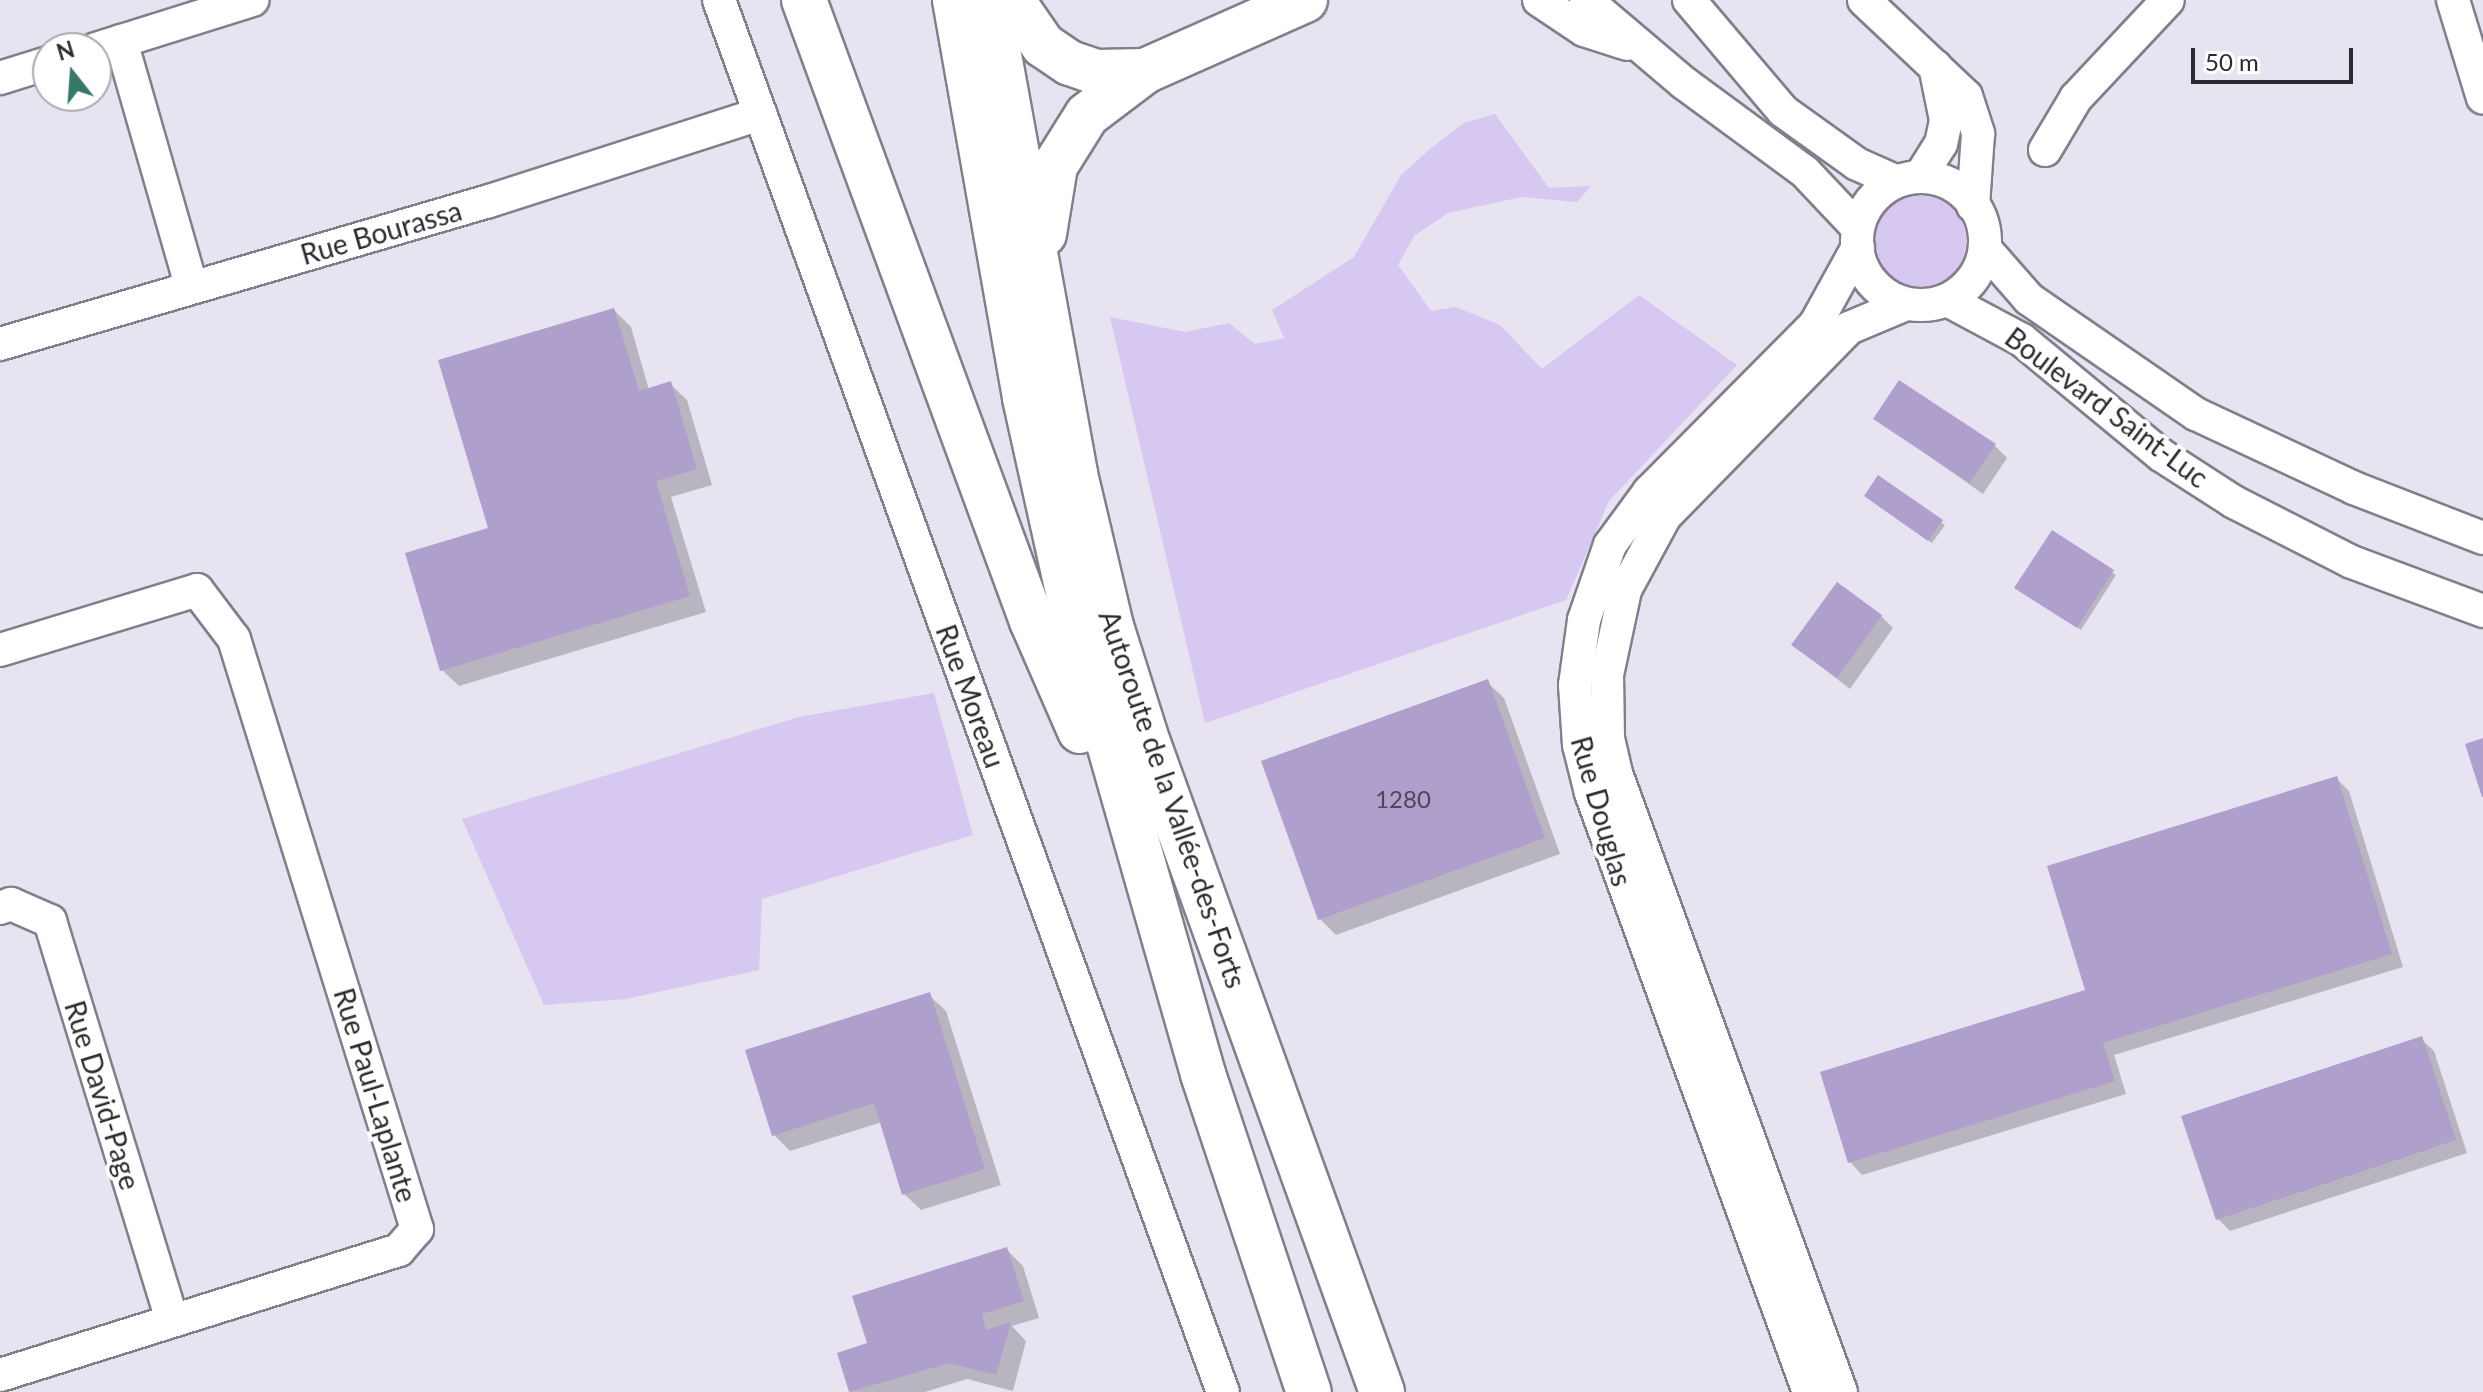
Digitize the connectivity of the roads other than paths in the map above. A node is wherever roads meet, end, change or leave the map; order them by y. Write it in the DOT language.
graph roads {
  1 [pos="252,0"];
  2 [pos="719,0"];
  3 [pos="804,0"];
  4 [pos="955,0"];
  5 [pos="989,0"];
  6 [pos="1012,0"];
  7 [pos="1305,0"];
  8 [pos="1539,0"];
  9 [pos="1586,0"];
  10 [pos="1689,0"];
  11 [pos="1864,0"];
  12 [pos="2168,0"];
  13 [pos="2453,0"];
  14 [pos="112,44"];
  15 [pos="1641,49"];
  16 [pos="112,57"];
  17 [pos="1935,66"];
  18 [pos="32,68"];
  19 [pos="1145,71"];
  20 [pos="0,78"];
  21 [pos="2481,82"];
  22 [pos="760,114"];
  23 [pos="2045,150"];
  24 [pos="1907,179"];
  25 [pos="1973,206"];
  26 [pos="1857,237"];
  27 [pos="1987,251"];
  28 [pos="1038,277"];
  29 [pos="191,285"];
  30 [pos="1949,301"];
  31 [pos="1906,304"];
  32 [pos="0,344"];
  33 [pos="2483,538"];
  34 [pos="2483,611"];
  35 [pos="0,650"];
  36 [pos="1144,876"];
  37 [pos="0,908"];
  38 [pos="172,1321"];
  39 [pos="0,1375"];
  40 [pos="1223,1392"];
  41 [pos="1309,1392"];
  42 [pos="1382,1392"];
  43 [pos="1809,1392"];
  44 [pos="1841,1392"];
  1 -- 14 [label="street"];
  2 -- 22 [label="street, Rue Moreau"];
  3 -- 36 [label="highway"];
  4 -- 36 [label="highway, Autoroute de la Vallée-des-Forts"];
  5 -- 28 [label="highway, Autoroute de la Vallée-des-Forts"];
  6 -- 19 [label="highway"];
  7 -- 19 [label="highway"];
  8 -- 15 [label="street"];
  9 -- 15 [label="street"];
  10 -- 24 [label="street"];
  11 -- 17 [label="street"];
  12 -- 23 [label="street"];
  13 -- 21 [label="street"];
  15 -- 26 [label="street"];
  16 -- 29 [label="street"];
  17 -- 24 [label="street"];
  17 -- 25 [label="street"];
  18 -- 20 [label="street"];
  19 -- 28 [label="highway"];
  22 -- 29 [label="street, Rue Bourassa"];
  22 -- 40 [label="street, Rue Moreau"];
  24 -- 25 [label="street"];
  24 -- 26 [label="street"];
  25 -- 27 [label="street"];
  26 -- 31 [label="street"];
  26 -- 43 [label="street, Rue Douglas"];
  27 -- 30 [label="street"];
  27 -- 33 [label="street, Boulevard Saint-Luc"];
  28 -- 42 [label="highway, Autoroute de la Vallée-des-Forts"];
  29 -- 32 [label="street, Rue Bourassa"];
  30 -- 31 [label="street"];
  30 -- 34 [label="street, Boulevard Saint-Luc"];
  31 -- 44 [label="street, Rue Douglas"];
  35 -- 38 [label="street, Rue Paul-Laplante"];
  36 -- 41 [label="highway, Autoroute de la Vallée-des-Forts"];
  37 -- 38 [label="street, Rue David-Page"];
  38 -- 39 [label="street, Rue Paul-Laplante"];
}
